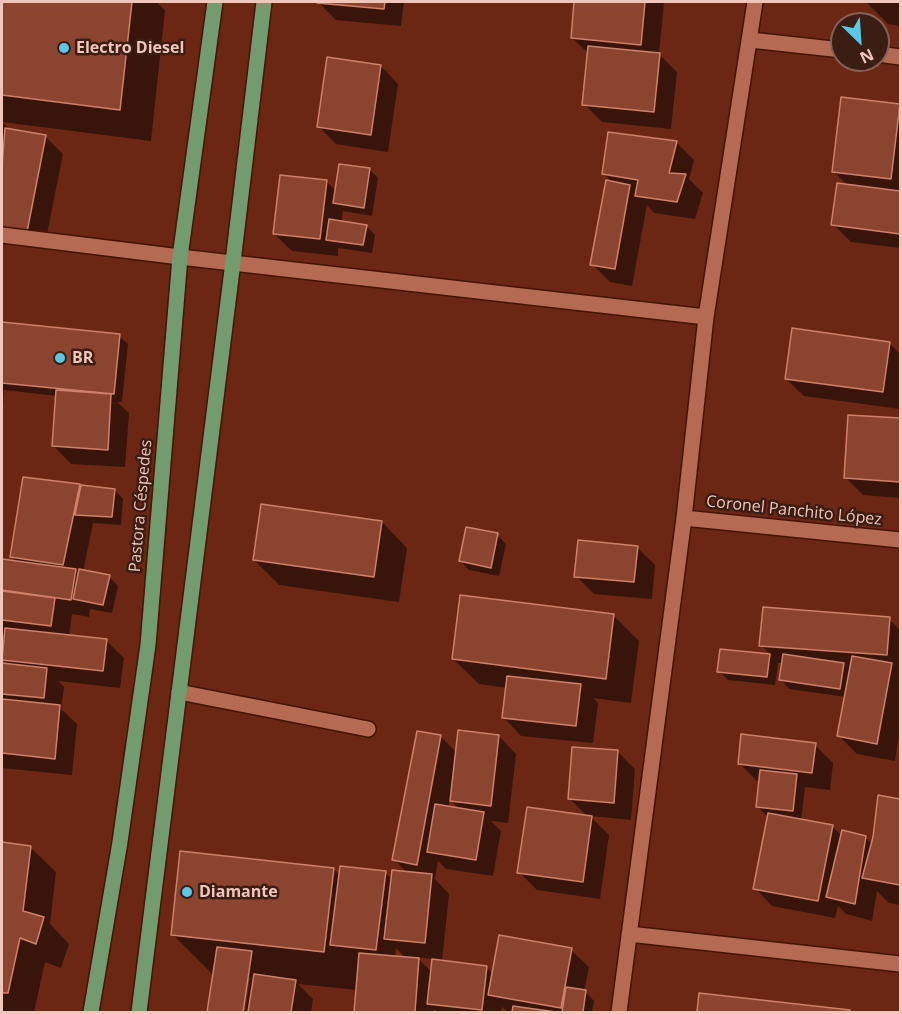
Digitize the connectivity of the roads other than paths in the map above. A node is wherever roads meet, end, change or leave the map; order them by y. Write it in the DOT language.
graph roads {
  1 [pos="215,2"];
  2 [pos="264,2"];
  3 [pos="755,2"];
  4 [pos="750,40"];
  5 [pos="830,49"];
  6 [pos="2,235"];
  7 [pos="180,257"];
  8 [pos="233,262"];
  9 [pos="706,317"];
  10 [pos="684,518"];
  11 [pos="900,540"];
  12 [pos="179,692"];
  13 [pos="368,729"];
  14 [pos="629,934"];
  15 [pos="900,964"];
  16 [pos="91,1012"];
  17 [pos="139,1012"];
  18 [pos="619,1012"];
  1 -- 7 [label="main road, Pastora Céspedes"];
  2 -- 8 [label="main road"];
  3 -- 4 [label="street"];
  4 -- 5 [label="street"];
  4 -- 9 [label="street"];
  6 -- 7 [label="street"];
  7 -- 8 [label="street"];
  7 -- 16 [label="main road, Pastora Céspedes"];
  8 -- 9 [label="street"];
  8 -- 12 [label="main road"];
  9 -- 10 [label="street"];
  10 -- 11 [label="street, Coronel Panchito López"];
  10 -- 14 [label="street"];
  12 -- 13 [label="street"];
  12 -- 17 [label="main road"];
  14 -- 15 [label="street"];
  14 -- 18 [label="street"];
}
